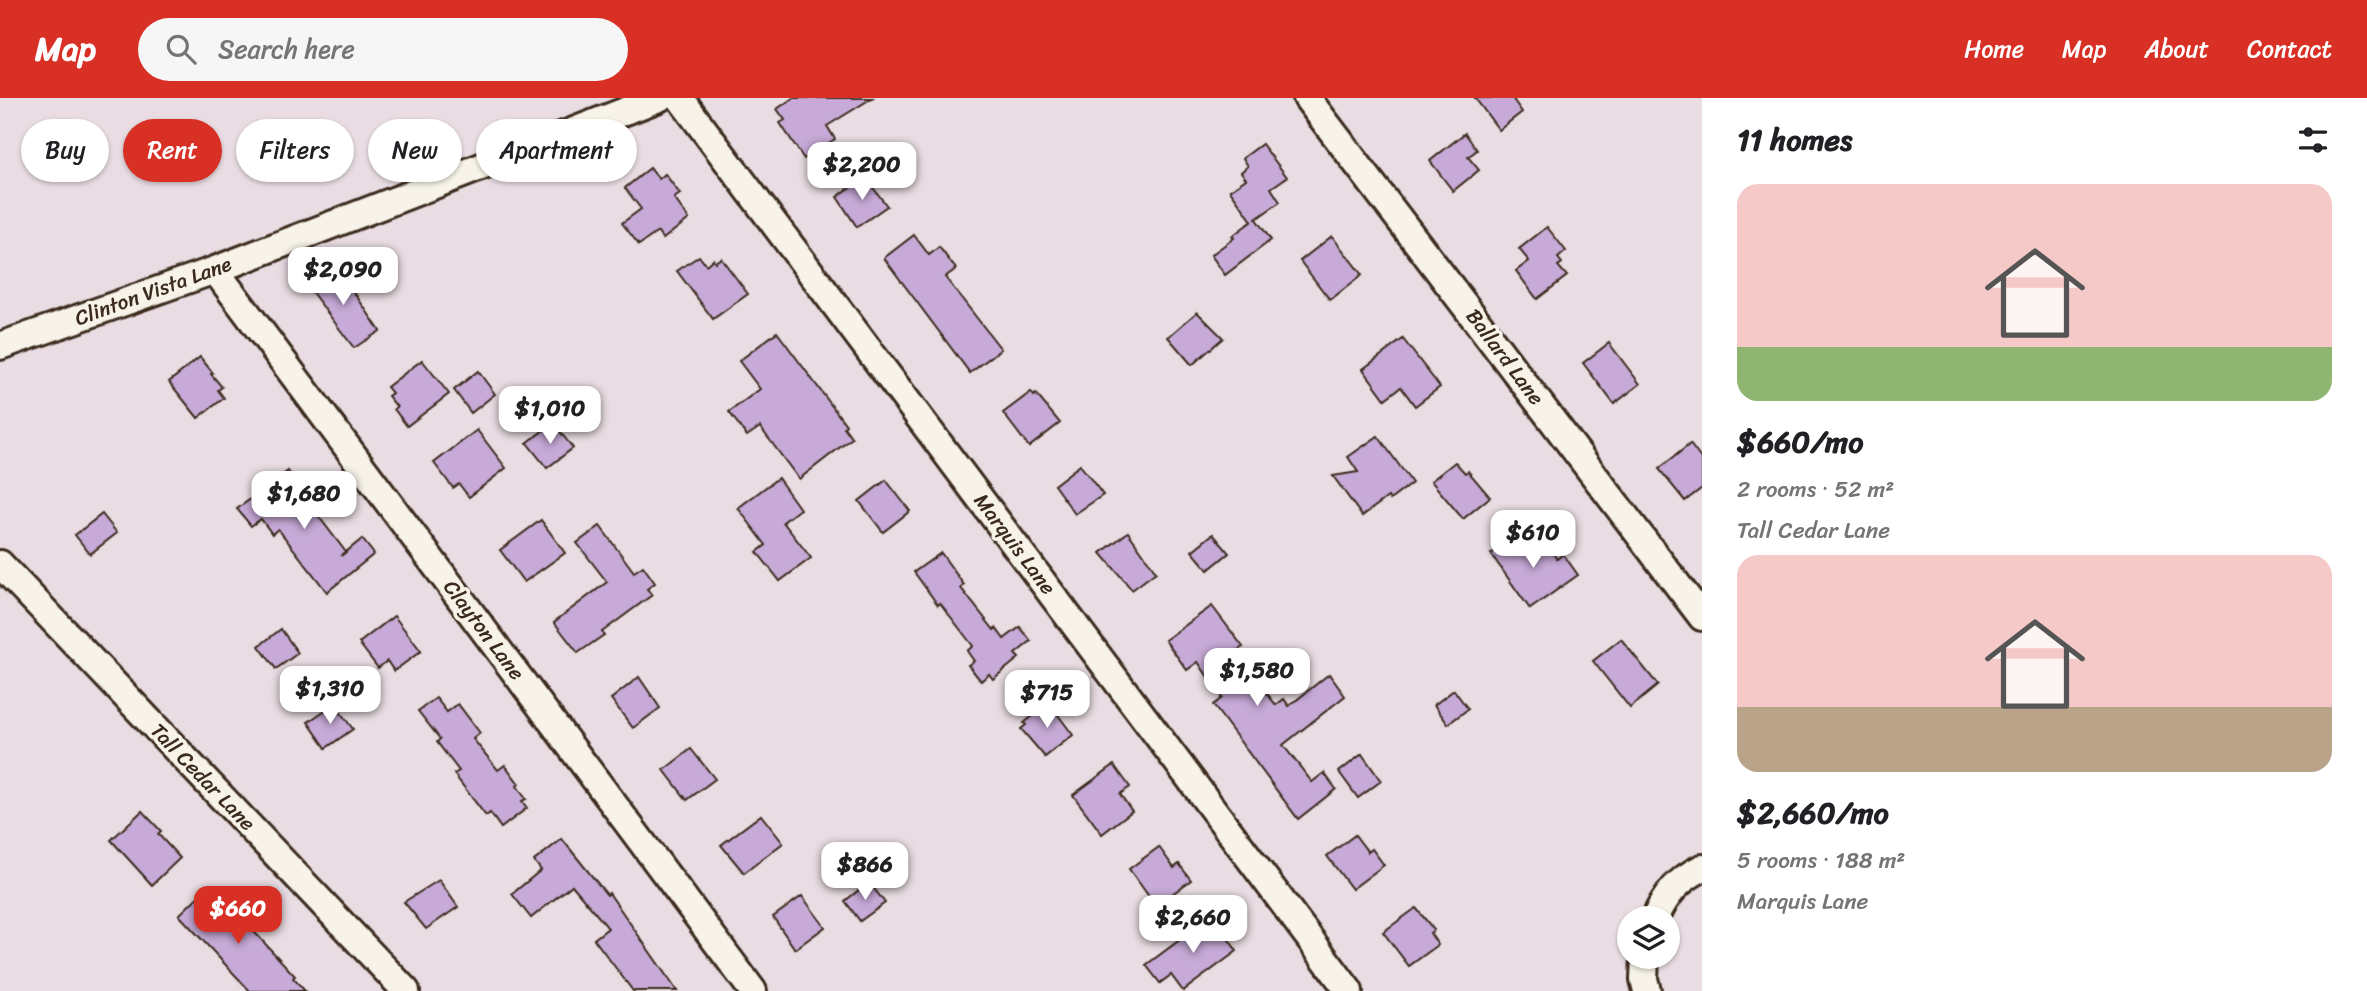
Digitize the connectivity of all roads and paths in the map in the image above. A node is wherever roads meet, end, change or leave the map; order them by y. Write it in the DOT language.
graph roads {
  1 [pos="659,98"];
  2 [pos="680,98"];
  3 [pos="1307,98"];
  4 [pos="215,270"];
  5 [pos="0,346"];
  6 [pos="0,564"];
  7 [pos="1702,617"];
  8 [pos="1702,868"];
  9 [pos="1660,906"];
  10 [pos="1644,969"];
  11 [pos="406,991"];
  12 [pos="753,991"];
  13 [pos="1349,991"];
  14 [pos="1647,991"];
  1 -- 4 [label="street, Clinton Vista Lane"];
  2 -- 13 [label="street, Marquis Lane"];
  3 -- 7 [label="street, Ballard Lane"];
  4 -- 5 [label="street, Clinton Vista Lane"];
  4 -- 12 [label="street, Clayton Lane"];
  6 -- 11 [label="street, Tall Cedar Lane"];
  8 -- 9 [label="street"];
  10 -- 14 [label="street"];
}
